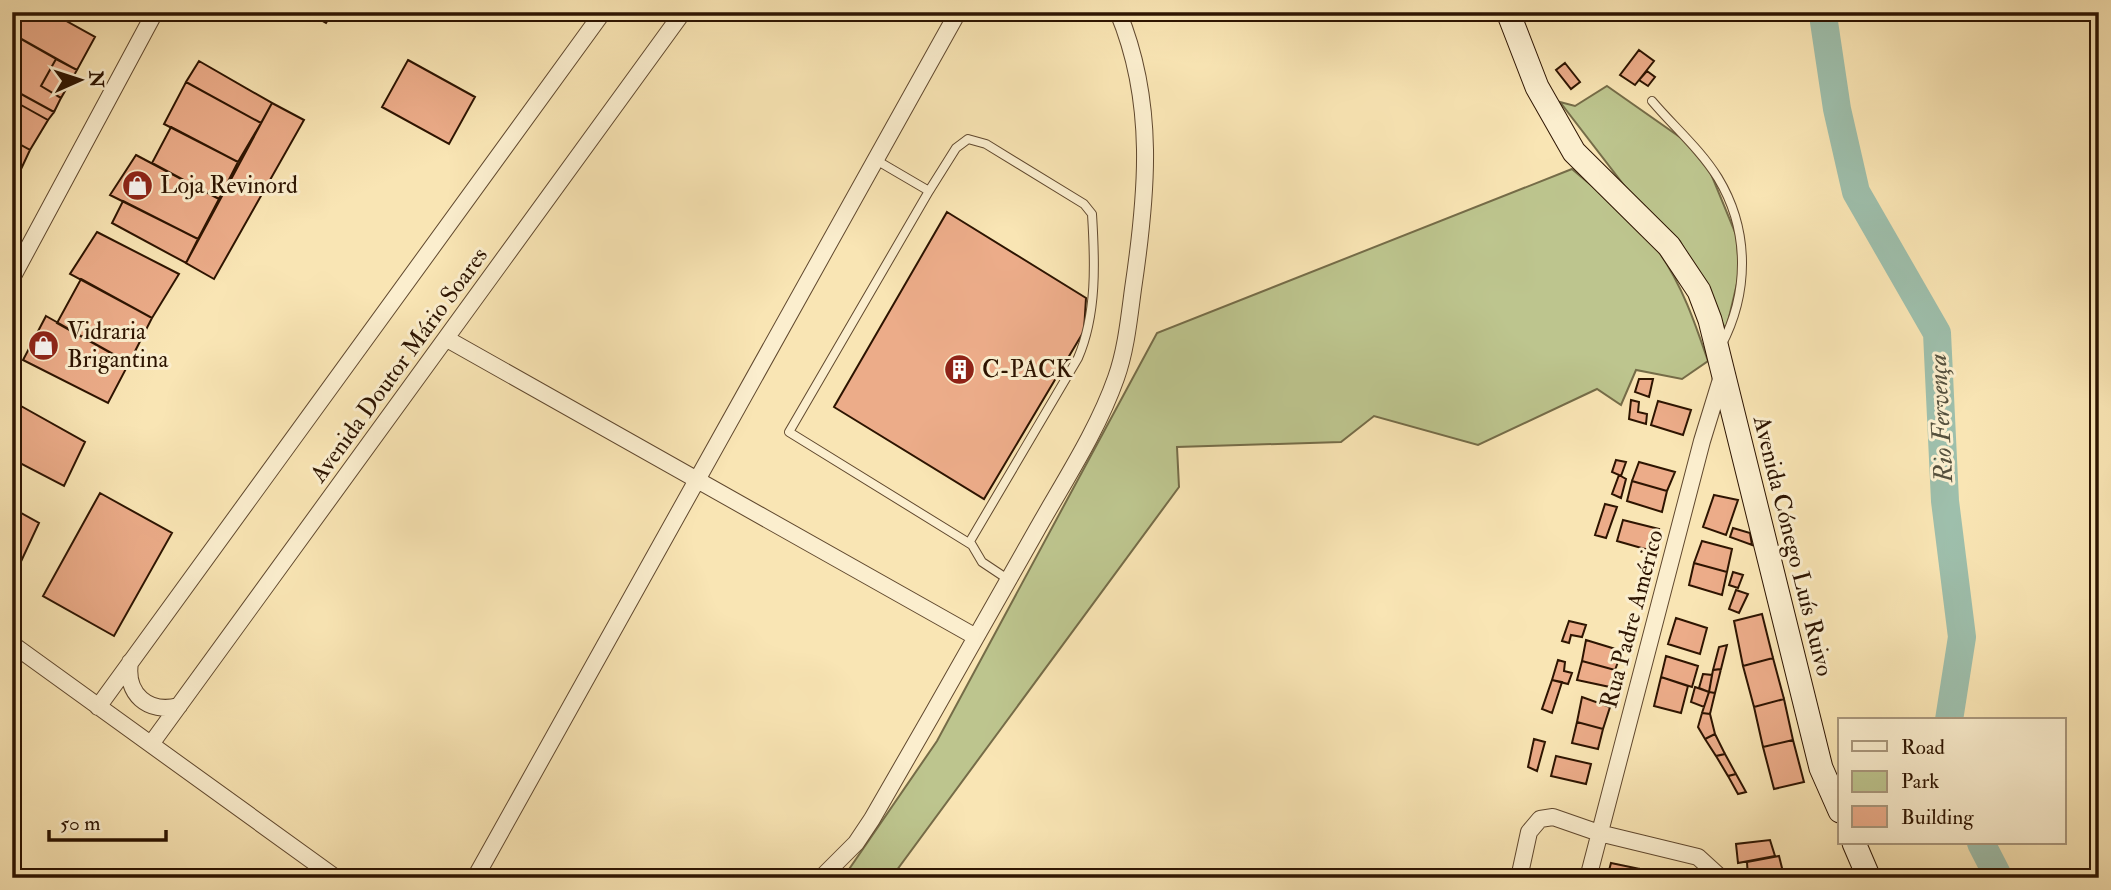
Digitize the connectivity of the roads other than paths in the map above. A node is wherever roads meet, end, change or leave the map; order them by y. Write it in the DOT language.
graph roads {
  1 [pos="155,12"];
  2 [pos="603,12"];
  3 [pos="683,12"];
  4 [pos="958,12"];
  5 [pos="1118,12"];
  6 [pos="1508,12"];
  7 [pos="1652,102"];
  8 [pos="876,160"];
  9 [pos="929,191"];
  10 [pos="12,278"];
  11 [pos="447,339"];
  12 [pos="1721,363"];
  13 [pos="696,479"];
  14 [pos="969,543"];
  15 [pos="1009,580"];
  16 [pos="976,637"];
  17 [pos="12,644"];
  18 [pos="130,662"];
  19 [pos="179,706"];
  20 [pos="97,707"];
  21 [pos="151,744"];
  22 [pos="1838,806"];
  23 [pos="1600,833"];
  24 [pos="1854,844"];
  25 [pos="336,878"];
  26 [pos="475,878"];
  27 [pos="821,878"];
  28 [pos="1519,878"];
  29 [pos="1588,878"];
  30 [pos="1721,878"];
  31 [pos="1869,878"];
  1 -- 10 [label="street"];
  2 -- 18 [label="street, Avenida Doutor Mário Soares"];
  3 -- 11 [label="street, Avenida Doutor Mário Soares"];
  4 -- 8 [label="street"];
  5 -- 15 [label="street"];
  6 -- 12 [label="street, Avenida Cónego Luís Ruivo"];
  7 -- 12 [label="lane"];
  8 -- 9 [label="lane"];
  8 -- 13 [label="street"];
  9 -- 14 [label="lane"];
  9 -- 14 [label="lane"];
  11 -- 13 [label="street"];
  11 -- 19 [label="street, Avenida Doutor Mário Soares"];
  12 -- 22 [label="street, Avenida Cónego Luís Ruivo"];
  12 -- 23 [label="street, Rua Padre Américo"];
  13 -- 16 [label="street"];
  13 -- 26 [label="street"];
  14 -- 15 [label="lane"];
  15 -- 16 [label="street"];
  16 -- 27 [label="street"];
  17 -- 20 [label="street"];
  18 -- 19 [label="street"];
  18 -- 20 [label="street, Avenida Doutor Mário Soares"];
  19 -- 21 [label="street, Avenida Doutor Mário Soares"];
  20 -- 21 [label="street"];
  21 -- 25 [label="street"];
  23 -- 28 [label="street"];
  23 -- 29 [label="street, Rua Padre Américo"];
  23 -- 30 [label="street"];
  24 -- 31 [label="street"];
}
